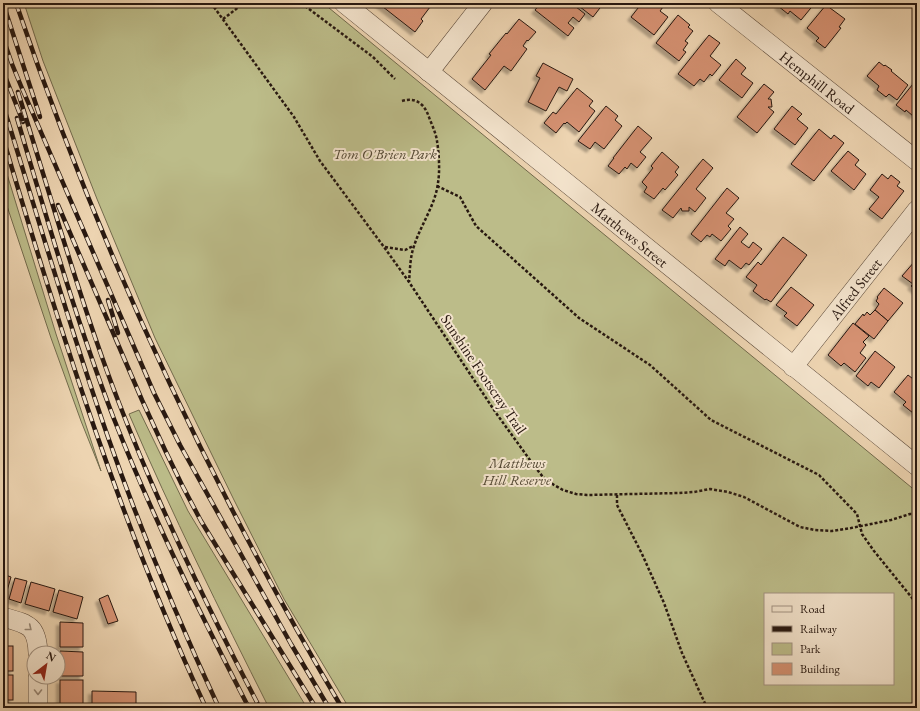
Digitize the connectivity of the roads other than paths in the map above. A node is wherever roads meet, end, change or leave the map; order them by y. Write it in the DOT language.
graph roads {
  1 [pos="344,3"];
  2 [pos="483,3"];
  3 [pos="718,3"];
  4 [pos="429,72"];
  5 [pos="917,161"];
  6 [pos="917,210"];
  7 [pos="793,367"];
  8 [pos="917,466"];
  9 [pos="3,617"];
  10 [pos="38,645"];
  11 [pos="38,685"];
  12 [pos="38,708"];
  1 -- 4 [label="street, Matthews Street"];
  2 -- 4 [label="street"];
  3 -- 5 [label="street, Hemphill Road"];
  4 -- 7 [label="street, Matthews Street"];
  6 -- 7 [label="street, Alfred Street"];
  7 -- 8 [label="street, Matthews Street"];
  9 -- 10 [label="street, one-way"];
  11 -- 12 [label="street, one-way"];
}
